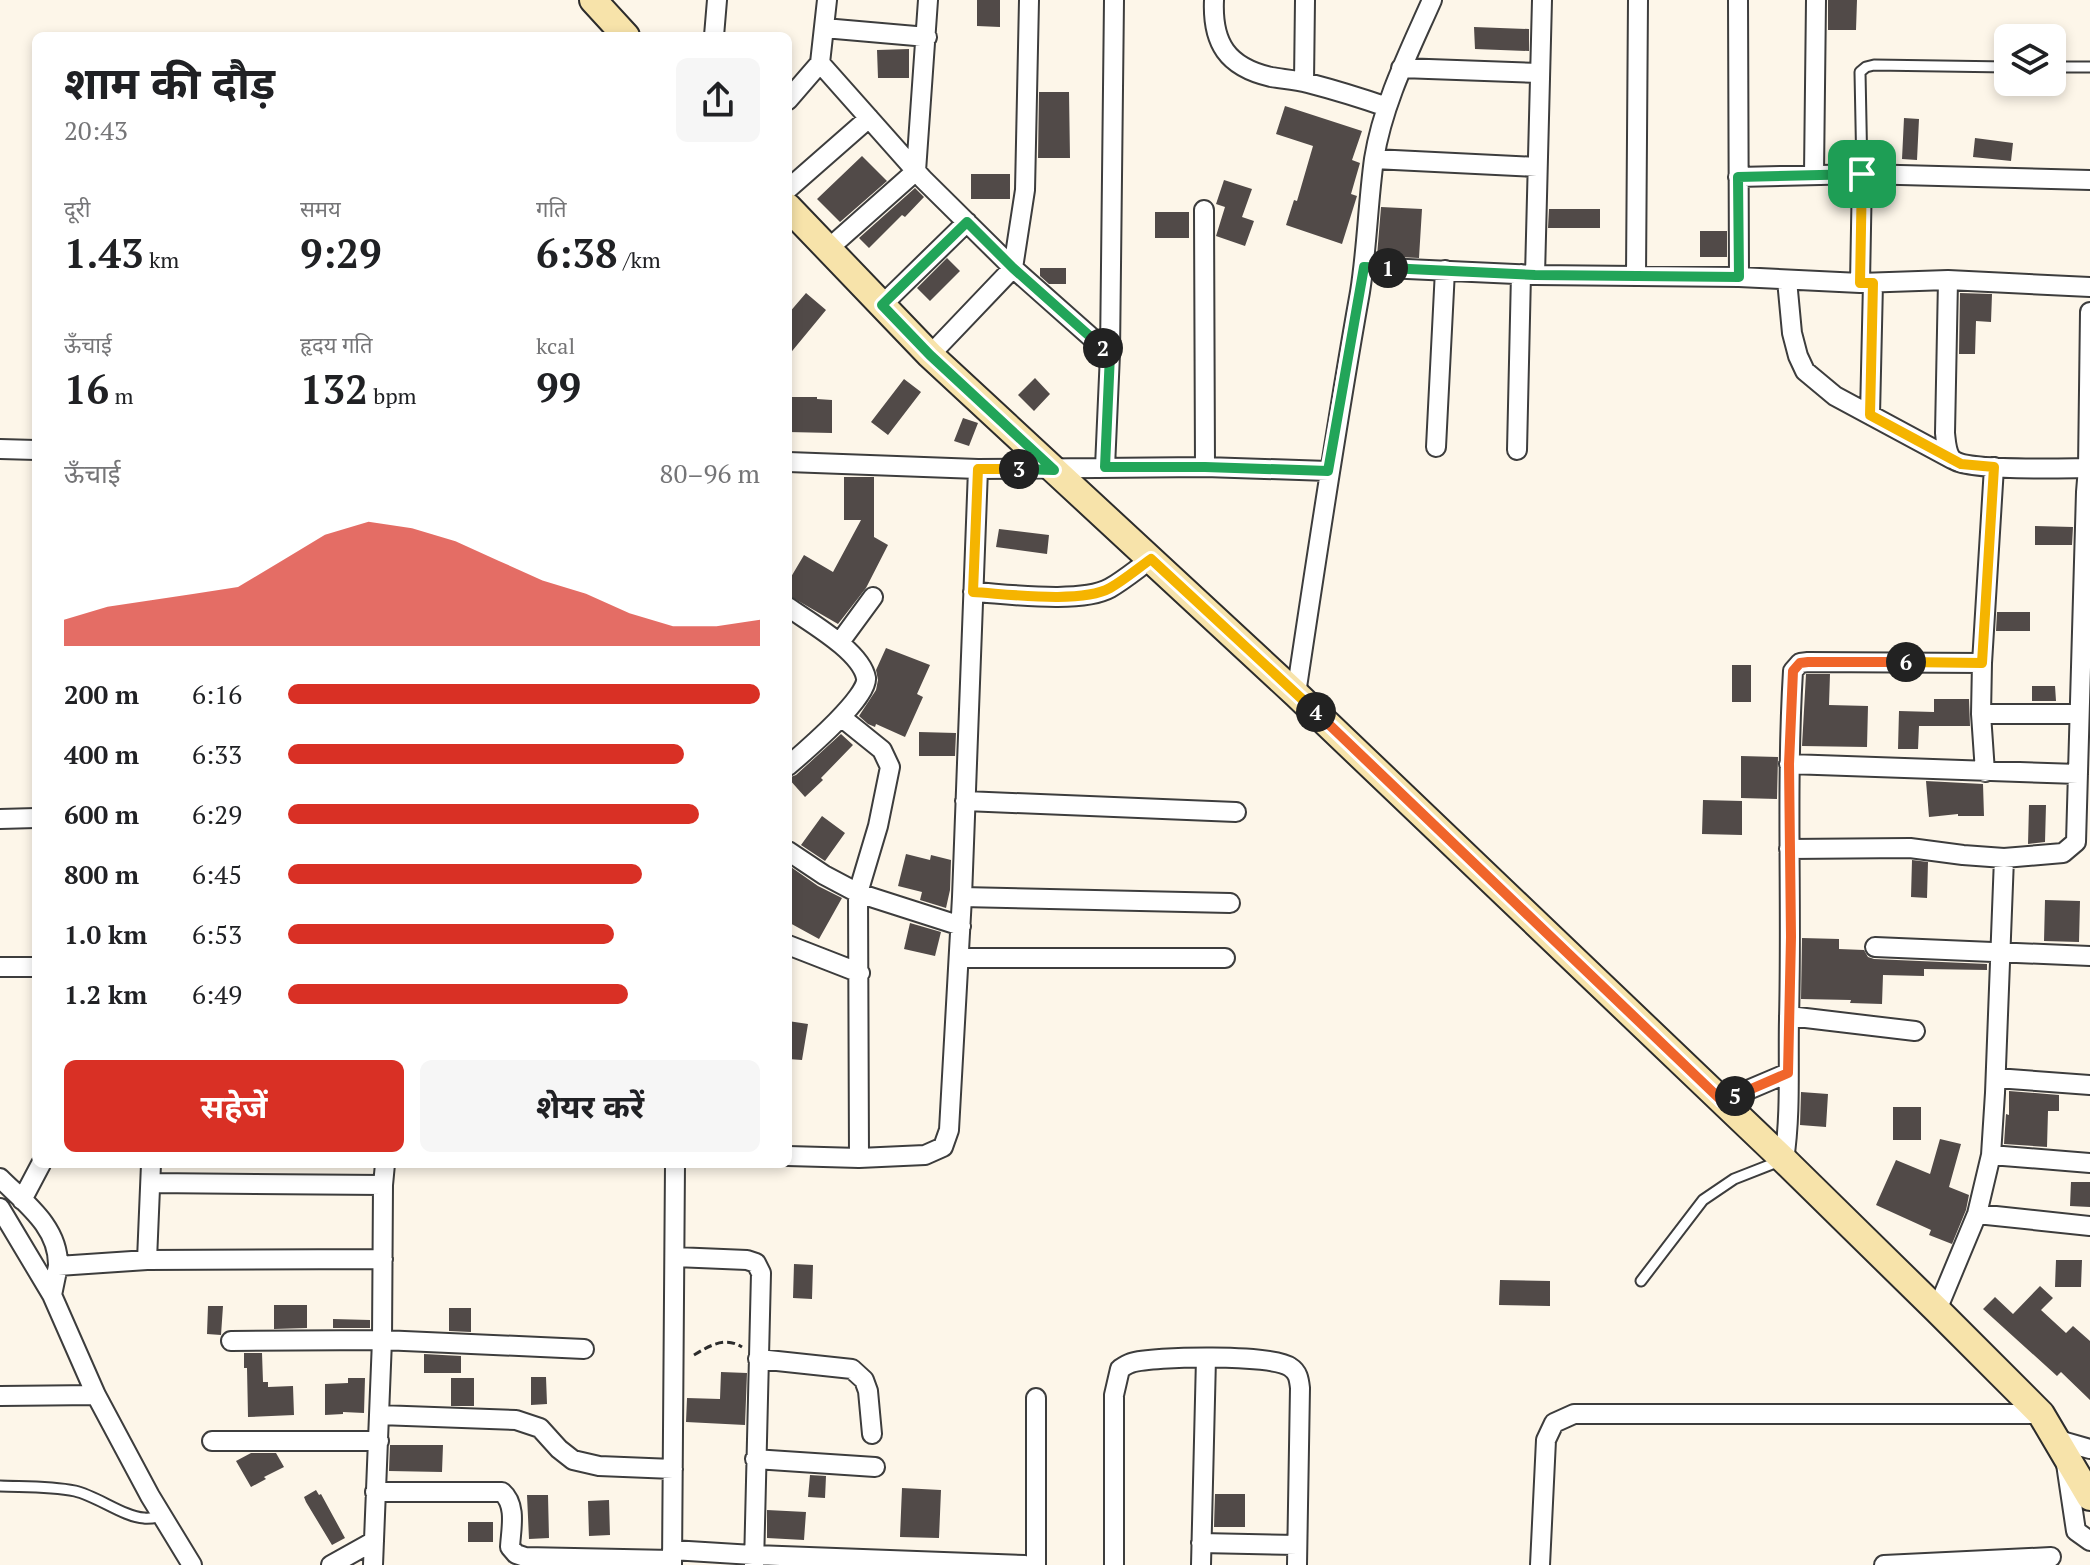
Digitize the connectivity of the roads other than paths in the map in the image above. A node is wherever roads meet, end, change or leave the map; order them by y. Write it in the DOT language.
graph roads {
  1 [pos="593,0"];
  2 [pos="717,0"];
  3 [pos="827,0"];
  4 [pos="928,0"];
  5 [pos="1029,0"];
  6 [pos="1114,0"];
  7 [pos="1214,0"];
  8 [pos="1305,0"];
  9 [pos="1432,0"];
  10 [pos="1542,0"];
  11 [pos="1638,0"];
  12 [pos="1738,0"];
  13 [pos="1816,0"];
  14 [pos="824,28"];
  15 [pos="622,32"];
  16 [pos="714,32"];
  17 [pos="927,37"];
  18 [pos="820,63"];
  19 [pos="1994,67"];
  20 [pos="2066,67"];
  21 [pos="2090,67"];
  22 [pos="1401,68"];
  23 [pos="1539,73"];
  24 [pos="1304,82"];
  25 [pos="792,95"];
  26 [pos="1387,107"];
  27 [pos="869,118"];
  28 [pos="1374,159"];
  29 [pos="1537,167"];
  30 [pos="916,171"];
  31 [pos="1814,174"];
  32 [pos="1862,174"];
  33 [pos="1738,177"];
  34 [pos="2090,181"];
  35 [pos="792,185"];
  36 [pos="1204,210"];
  37 [pos="792,211"];
  38 [pos="967,222"];
  39 [pos="828,249"];
  40 [pos="1364,267"];
  41 [pos="1013,268"];
  42 [pos="1445,270"];
  43 [pos="1528,274"];
  44 [pos="1636,275"];
  45 [pos="1739,277"];
  46 [pos="1787,280"];
  47 [pos="1948,280"];
  48 [pos="1866,283"];
  49 [pos="2090,287"];
  50 [pos="882,305"];
  51 [pos="2090,312"];
  52 [pos="1110,354"];
  53 [pos="930,355"];
  54 [pos="1870,415"];
  55 [pos="1436,447"];
  56 [pos="0,449"];
  57 [pos="32,450"];
  58 [pos="1517,450"];
  59 [pos="1952,459"];
  60 [pos="792,462"];
  61 [pos="1105,467"];
  62 [pos="1205,467"];
  63 [pos="1994,467"];
  64 [pos="2089,468"];
  65 [pos="978,469"];
  66 [pos="1054,470"];
  67 [pos="1328,471"];
  68 [pos="1151,559"];
  69 [pos="973,592"];
  70 [pos="873,597"];
  71 [pos="792,610"];
  72 [pos="840,642"];
  73 [pos="1982,663"];
  74 [pos="1296,694"];
  75 [pos="1981,714"];
  76 [pos="2078,714"];
  77 [pos="841,717"];
  78 [pos="792,762"];
  79 [pos="1789,764"];
  80 [pos="1985,772"];
  81 [pos="2078,774"];
  82 [pos="965,801"];
  83 [pos="1236,812"];
  84 [pos="32,818"];
  85 [pos="2083,818"];
  86 [pos="0,819"];
  87 [pos="1789,849"];
  88 [pos="792,854"];
  89 [pos="2004,858"];
  90 [pos="858,893"];
  91 [pos="962,897"];
  92 [pos="1230,903"];
  93 [pos="961,926"];
  94 [pos="792,947"];
  95 [pos="1875,947"];
  96 [pos="2001,952"];
  97 [pos="2090,956"];
  98 [pos="959,958"];
  99 [pos="1225,958"];
  100 [pos="0,967"];
  101 [pos="32,967"];
  102 [pos="860,973"];
  103 [pos="1789,1016"];
  104 [pos="1915,1031"];
  105 [pos="1788,1073"];
  106 [pos="1996,1078"];
  107 [pos="2090,1085"];
  108 [pos="1722,1101"];
  109 [pos="1991,1155"];
  110 [pos="792,1156"];
  111 [pos="859,1158"];
  112 [pos="1784,1160"];
  113 [pos="2090,1163"];
  114 [pos="39,1168"];
  115 [pos="385,1168"];
  116 [pos="675,1168"];
  117 [pos="151,1173"];
  118 [pos="0,1178"];
  119 [pos="383,1185"];
  120 [pos="22,1200"];
  121 [pos="0,1208"];
  122 [pos="1977,1214"];
  123 [pos="2090,1226"];
  124 [pos="675,1257"];
  125 [pos="383,1259"];
  126 [pos="147,1260"];
  127 [pos="58,1266"];
  128 [pos="1641,1281"];
  129 [pos="52,1295"];
  130 [pos="1937,1310"];
  131 [pos="382,1340"];
  132 [pos="231,1341"];
  133 [pos="584,1349"];
  134 [pos="1206,1358"];
  135 [pos="758,1359"];
  136 [pos="96,1395"];
  137 [pos="0,1396"];
  138 [pos="1036,1398"];
  139 [pos="2041,1414"];
  140 [pos="379,1415"];
  141 [pos="872,1434"];
  142 [pos="212,1441"];
  143 [pos="379,1441"];
  144 [pos="2075,1458"];
  145 [pos="755,1459"];
  146 [pos="875,1467"];
  147 [pos="673,1469"];
  148 [pos="0,1486"];
  149 [pos="375,1492"];
  150 [pos="2090,1497"];
  151 [pos="163,1516"];
  152 [pos="374,1541"];
  153 [pos="1201,1543"];
  154 [pos="1297,1545"];
  155 [pos="2066,1547"];
  156 [pos="672,1558"];
  157 [pos="754,1560"];
  158 [pos="1958,1563"];
  159 [pos="192,1565"];
  160 [pos="331,1565"];
  161 [pos="373,1565"];
  162 [pos="1025,1565"];
  163 [pos="1036,1565"];
  164 [pos="1114,1565"];
  165 [pos="1201,1565"];
  166 [pos="1297,1565"];
  167 [pos="1540,1565"];
  168 [pos="1884,1565"];
  1 -- 15 [label="street"];
  2 -- 16 [label="street"];
  3 -- 14 [label="street"];
  4 -- 17 [label="street"];
  5 -- 41 [label="street"];
  6 -- 52 [label="street"];
  7 -- 24 [label="street"];
  8 -- 24 [label="street"];
  9 -- 22 [label="street"];
  10 -- 23 [label="street"];
  11 -- 44 [label="street"];
  12 -- 33 [label="street"];
  13 -- 31 [label="street"];
  14 -- 17 [label="street"];
  14 -- 18 [label="street"];
  17 -- 30 [label="street"];
  18 -- 25 [label="street"];
  18 -- 27 [label="street"];
  19 -- 32 [label="lane"];
  20 -- 21 [label="lane"];
  22 -- 23 [label="street"];
  22 -- 26 [label="street"];
  23 -- 29 [label="street"];
  24 -- 26 [label="street"];
  26 -- 28 [label="street"];
  27 -- 30 [label="street"];
  27 -- 35 [label="street"];
  28 -- 29 [label="street"];
  28 -- 40 [label="street"];
  29 -- 43 [label="street"];
  30 -- 38 [label="street"];
  30 -- 39 [label="street"];
  31 -- 32 [label="street"];
  31 -- 33 [label="street"];
  32 -- 34 [label="street"];
  32 -- 48 [label="street"];
  33 -- 45 [label="street"];
  36 -- 62 [label="street"];
  37 -- 39 [label="street"];
  38 -- 41 [label="street"];
  38 -- 50 [label="street"];
  39 -- 50 [label="street"];
  40 -- 42 [label="street"];
  40 -- 67 [label="street"];
  41 -- 52 [label="street"];
  41 -- 53 [label="street"];
  42 -- 43 [label="street"];
  42 -- 55 [label="street"];
  43 -- 44 [label="street"];
  43 -- 58 [label="street"];
  44 -- 45 [label="street"];
  45 -- 46 [label="street"];
  46 -- 48 [label="street"];
  46 -- 54 [label="street"];
  47 -- 48 [label="street"];
  47 -- 49 [label="street"];
  47 -- 59 [label="street"];
  48 -- 54 [label="street"];
  50 -- 53 [label="street"];
  51 -- 64 [label="street"];
  52 -- 61 [label="street"];
  53 -- 66 [label="street"];
  54 -- 59 [label="street"];
  56 -- 57 [label="street"];
  59 -- 63 [label="street"];
  60 -- 65 [label="street"];
  61 -- 62 [label="street"];
  61 -- 66 [label="street"];
  62 -- 67 [label="street"];
  63 -- 64 [label="street"];
  63 -- 73 [label="street"];
  64 -- 76 [label="street"];
  65 -- 66 [label="street"];
  65 -- 69 [label="street"];
  66 -- 68 [label="street"];
  67 -- 74 [label="street"];
  68 -- 69 [label="street"];
  68 -- 74 [label="street"];
  69 -- 82 [label="street"];
  70 -- 72 [label="street"];
  71 -- 72 [label="street"];
  72 -- 77 [label="street"];
  73 -- 75 [label="street"];
  73 -- 79 [label="street"];
  74 -- 108 [label="street"];
  75 -- 76 [label="street"];
  75 -- 80 [label="street"];
  76 -- 81 [label="street"];
  77 -- 78 [label="street"];
  77 -- 90 [label="street"];
  79 -- 80 [label="street"];
  79 -- 87 [label="street"];
  80 -- 81 [label="street"];
  81 -- 85 [label="street"];
  82 -- 83 [label="street"];
  82 -- 91 [label="street"];
  84 -- 86 [label="street"];
  85 -- 89 [label="street"];
  87 -- 89 [label="street"];
  87 -- 103 [label="street"];
  88 -- 90 [label="street"];
  89 -- 96 [label="street"];
  90 -- 93 [label="street"];
  90 -- 102 [label="street"];
  91 -- 92 [label="street"];
  91 -- 93 [label="street"];
  93 -- 98 [label="street"];
  94 -- 102 [label="street"];
  95 -- 96 [label="street"];
  96 -- 97 [label="street"];
  96 -- 106 [label="street"];
  98 -- 99 [label="street"];
  98 -- 111 [label="street"];
  100 -- 101 [label="street"];
  102 -- 111 [label="street"];
  103 -- 104 [label="street"];
  103 -- 105 [label="street"];
  105 -- 108 [label="street"];
  105 -- 112 [label="street"];
  106 -- 107 [label="street"];
  106 -- 109 [label="street"];
  108 -- 112 [label="street"];
  109 -- 113 [label="street"];
  109 -- 122 [label="street"];
  110 -- 111 [label="street"];
  112 -- 128 [label="lane"];
  112 -- 130 [label="street"];
  114 -- 120 [label="street"];
  115 -- 119 [label="street"];
  116 -- 124 [label="street"];
  117 -- 119 [label="street"];
  117 -- 126 [label="street"];
  118 -- 120 [label="street"];
  119 -- 125 [label="street"];
  120 -- 127 [label="street"];
  121 -- 129 [label="street"];
  122 -- 123 [label="street"];
  122 -- 130 [label="street"];
  124 -- 135 [label="street"];
  124 -- 147 [label="street"];
  125 -- 126 [label="street"];
  125 -- 131 [label="street"];
  126 -- 127 [label="street"];
  127 -- 129 [label="street"];
  129 -- 136 [label="street"];
  130 -- 139 [label="street"];
  131 -- 132 [label="street"];
  131 -- 133 [label="street"];
  131 -- 140 [label="street"];
  134 -- 153 [label="street"];
  134 -- 154 [label="street"];
  134 -- 164 [label="street"];
  135 -- 141 [label="street"];
  135 -- 145 [label="street"];
  136 -- 137 [label="street"];
  136 -- 151 [label="street"];
  138 -- 163 [label="street"];
  139 -- 144 [label="street"];
  139 -- 167 [label="street"];
  140 -- 143 [label="street"];
  140 -- 147 [label="street"];
  142 -- 143 [label="street"];
  143 -- 149 [label="street"];
  144 -- 150 [label="street"];
  144 -- 155 [label="street"];
  145 -- 146 [label="street"];
  145 -- 157 [label="street"];
  147 -- 156 [label="street"];
  148 -- 151 [label="lane"];
  149 -- 152 [label="street"];
  149 -- 156 [label="street"];
  151 -- 159 [label="street"];
  152 -- 160 [label="street"];
  152 -- 161 [label="street"];
  153 -- 154 [label="street"];
  153 -- 165 [label="street"];
  154 -- 166 [label="street"];
  155 -- 158 [label="street"];
  156 -- 157 [label="street"];
  157 -- 162 [label="street"];
  158 -- 168 [label="street"];
}
